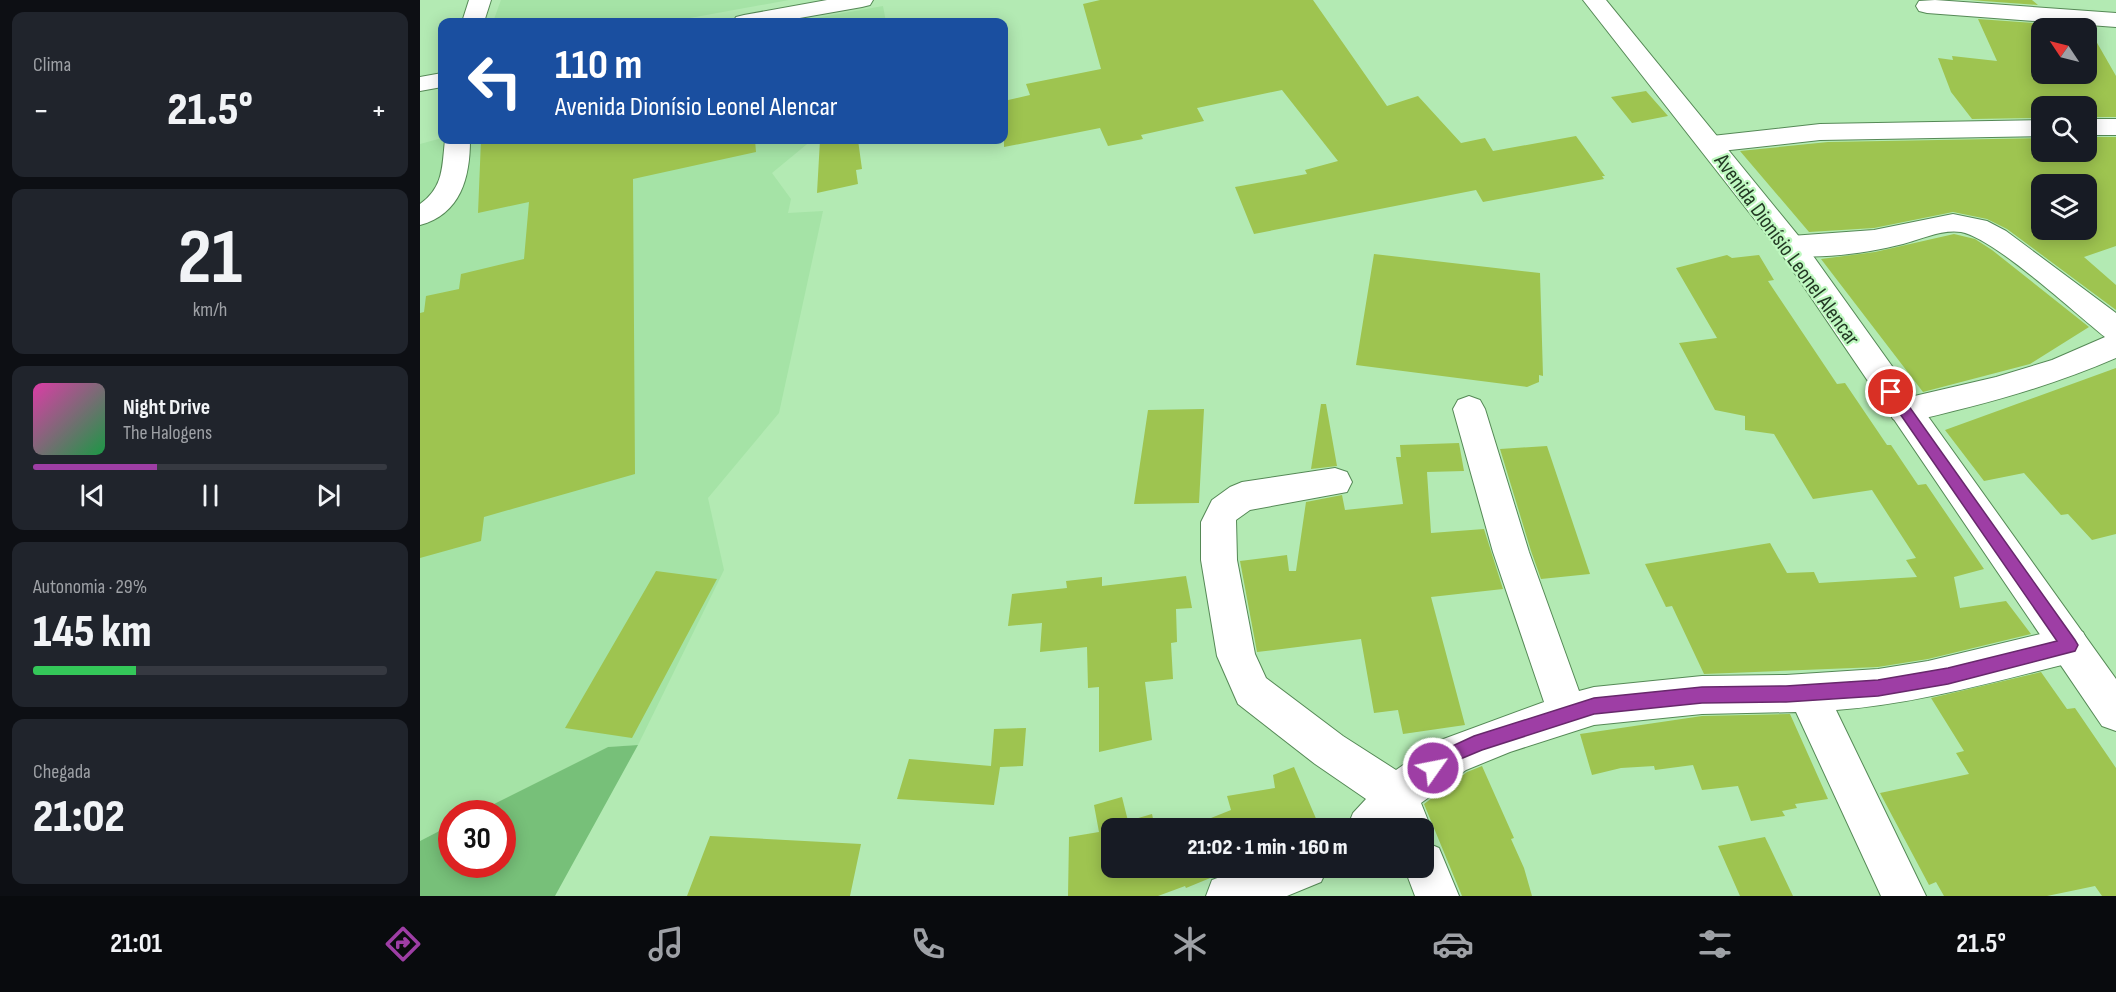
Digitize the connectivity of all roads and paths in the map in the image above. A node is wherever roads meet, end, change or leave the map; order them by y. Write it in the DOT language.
graph roads {
  1 [pos="480,0"];
  2 [pos="862,0"];
  3 [pos="1594,0"];
  4 [pos="1928,6"];
  5 [pos="474,18"];
  6 [pos="765,18"];
  7 [pos="2116,20"];
  8 [pos="438,81"];
  9 [pos="420,84"];
  10 [pos="2097,127"];
  11 [pos="2116,127"];
  12 [pos="2031,128"];
  13 [pos="457,144"];
  14 [pos="1712,144"];
  15 [pos="420,216"];
  16 [pos="1791,246"];
  17 [pos="2116,329"];
  18 [pos="2116,345"];
  19 [pos="1469,409"];
  20 [pos="1904,410"];
  21 [pos="1335,482"];
  22 [pos="2070,645"];
  23 [pos="1807,692"];
  24 [pos="2116,712"];
  25 [pos="1568,714"];
  26 [pos="1403,812"];
  27 [pos="1276,878"];
  28 [pos="1430,878"];
  29 [pos="1228,896"];
  30 [pos="1437,896"];
  31 [pos="1904,896"];
  1 -- 5 [label="street"];
  2 -- 6 [label="street"];
  3 -- 14 [label="street, Avenida Dionísio Leonel Alencar"];
  4 -- 7 [label="street"];
  8 -- 9 [label="street"];
  10 -- 11 [label="street"];
  12 -- 14 [label="street"];
  13 -- 15 [label="street"];
  14 -- 16 [label="street, Avenida Dionísio Leonel Alencar"];
  16 -- 17 [label="street"];
  16 -- 20 [label="street, Avenida Dionísio Leonel Alencar"];
  18 -- 20 [label="street"];
  19 -- 25 [label="street"];
  20 -- 22 [label="street, Avenida Dionísio Leonel Alencar"];
  21 -- 26 [label="street"];
  22 -- 23 [label="street"];
  22 -- 24 [label="street, Avenida Dionísio Leonel Alencar"];
  23 -- 25 [label="street"];
  23 -- 31 [label="street"];
  25 -- 26 [label="street"];
  27 -- 29 [label="street"];
  28 -- 30 [label="street"];
}
